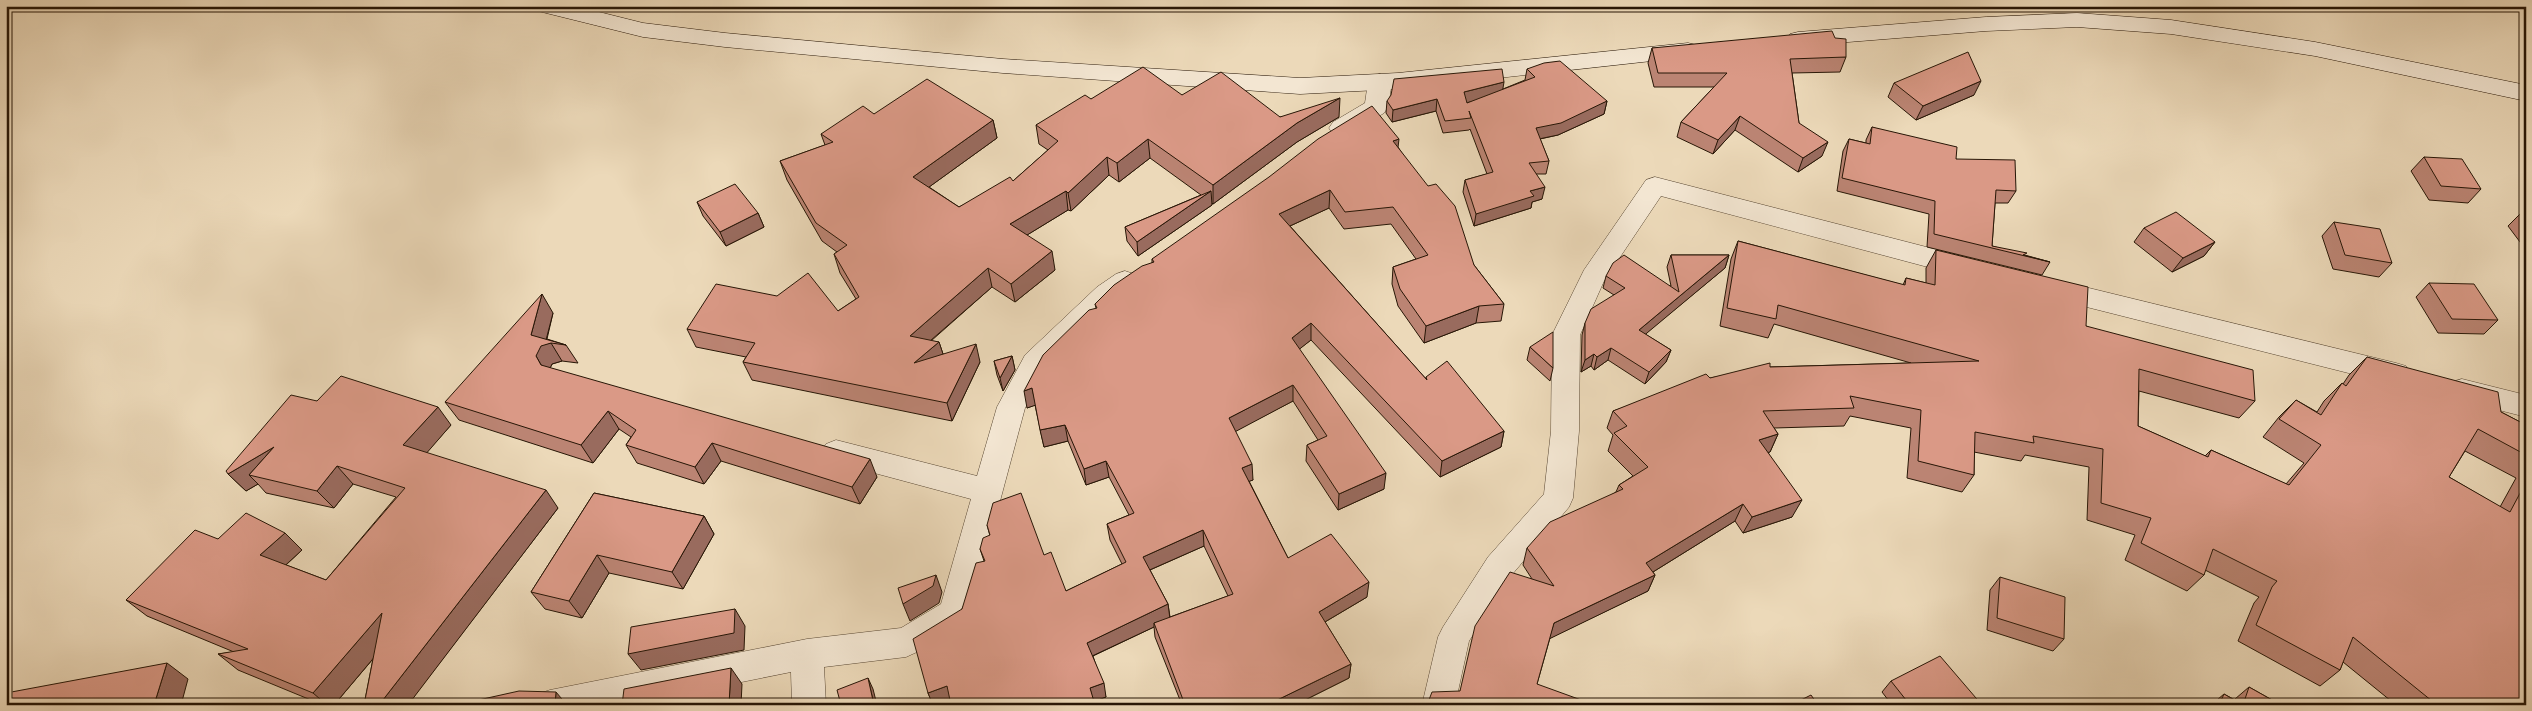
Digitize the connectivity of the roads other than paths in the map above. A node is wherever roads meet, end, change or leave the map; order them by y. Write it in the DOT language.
graph roads {
  1 [pos="546,6"];
  2 [pos="1776,41"];
  3 [pos="1708,48"];
  4 [pos="1380,82"];
  5 [pos="2526,93"];
  6 [pos="1322,140"];
  7 [pos="1146,266"];
  8 [pos="1992,274"];
  9 [pos="2031,284"];
  10 [pos="2526,406"];
  11 [pos="815,446"];
  12 [pos="988,490"];
  13 [pos="807,654"];
  14 [pos="550,705"];
  15 [pos="809,705"];
  16 [pos="1438,705"];
  1 -- 4 [label="street"];
  2 -- 5 [label="street"];
  3 -- 4 [label="street"];
  4 -- 6 [label="street"];
  7 -- 12 [label="street"];
  8 -- 16 [label="street"];
  9 -- 10 [label="street"];
  11 -- 12 [label="street"];
  12 -- 13 [label="street"];
  13 -- 14 [label="street"];
  13 -- 15 [label="street"];
}
